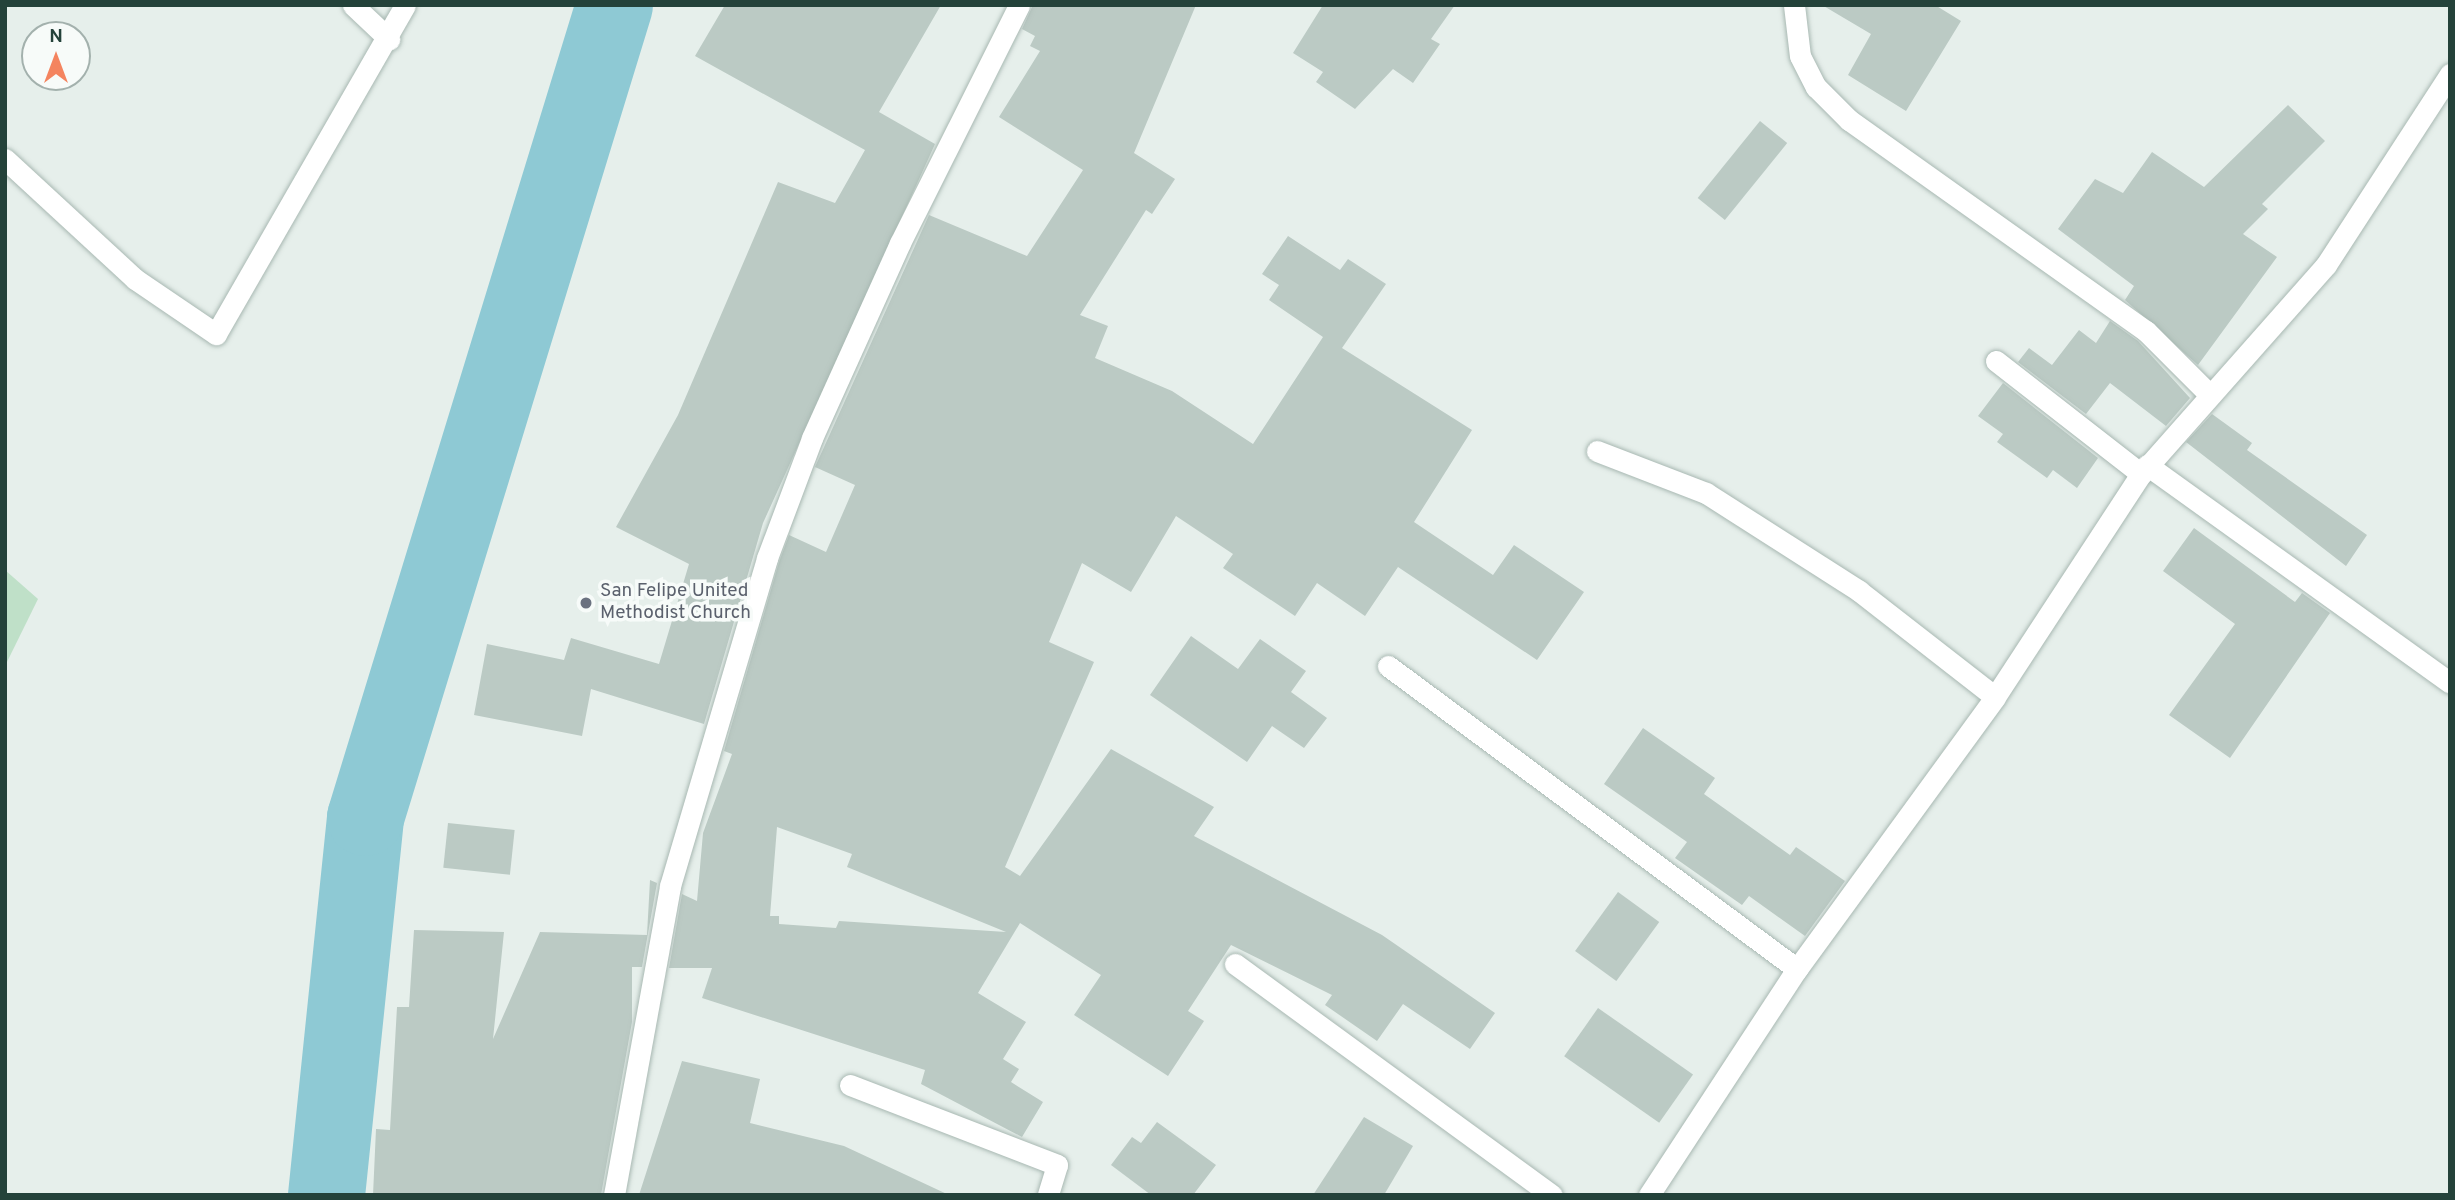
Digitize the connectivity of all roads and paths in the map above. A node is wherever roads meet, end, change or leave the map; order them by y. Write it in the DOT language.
graph roads {
  1 [pos="353,5"];
  2 [pos="405,5"];
  3 [pos="1019,5"];
  4 [pos="1794,5"];
  5 [pos="389,38"];
  6 [pos="2450,74"];
  7 [pos="5,159"];
  8 [pos="1996,361"];
  9 [pos="2208,393"];
  10 [pos="1597,451"];
  11 [pos="2144,469"];
  12 [pos="1388,666"];
  13 [pos="2450,683"];
  14 [pos="1995,698"];
  15 [pos="1235,964"];
  16 [pos="1797,969"];
  17 [pos="850,1085"];
  18 [pos="614,1195"];
  19 [pos="1048,1195"];
  20 [pos="1552,1195"];
  21 [pos="1648,1195"];
  1 -- 5 [label="street"];
  2 -- 5 [label="street"];
  3 -- 18 [label="street"];
  4 -- 9 [label="street"];
  5 -- 7 [label="street"];
  6 -- 9 [label="street"];
  8 -- 11 [label="street"];
  9 -- 11 [label="street"];
  10 -- 14 [label="street"];
  11 -- 13 [label="street"];
  11 -- 14 [label="street"];
  12 -- 16 [label="street"];
  14 -- 16 [label="street"];
  15 -- 20 [label="street"];
  16 -- 21 [label="street"];
  17 -- 19 [label="street"];
}
